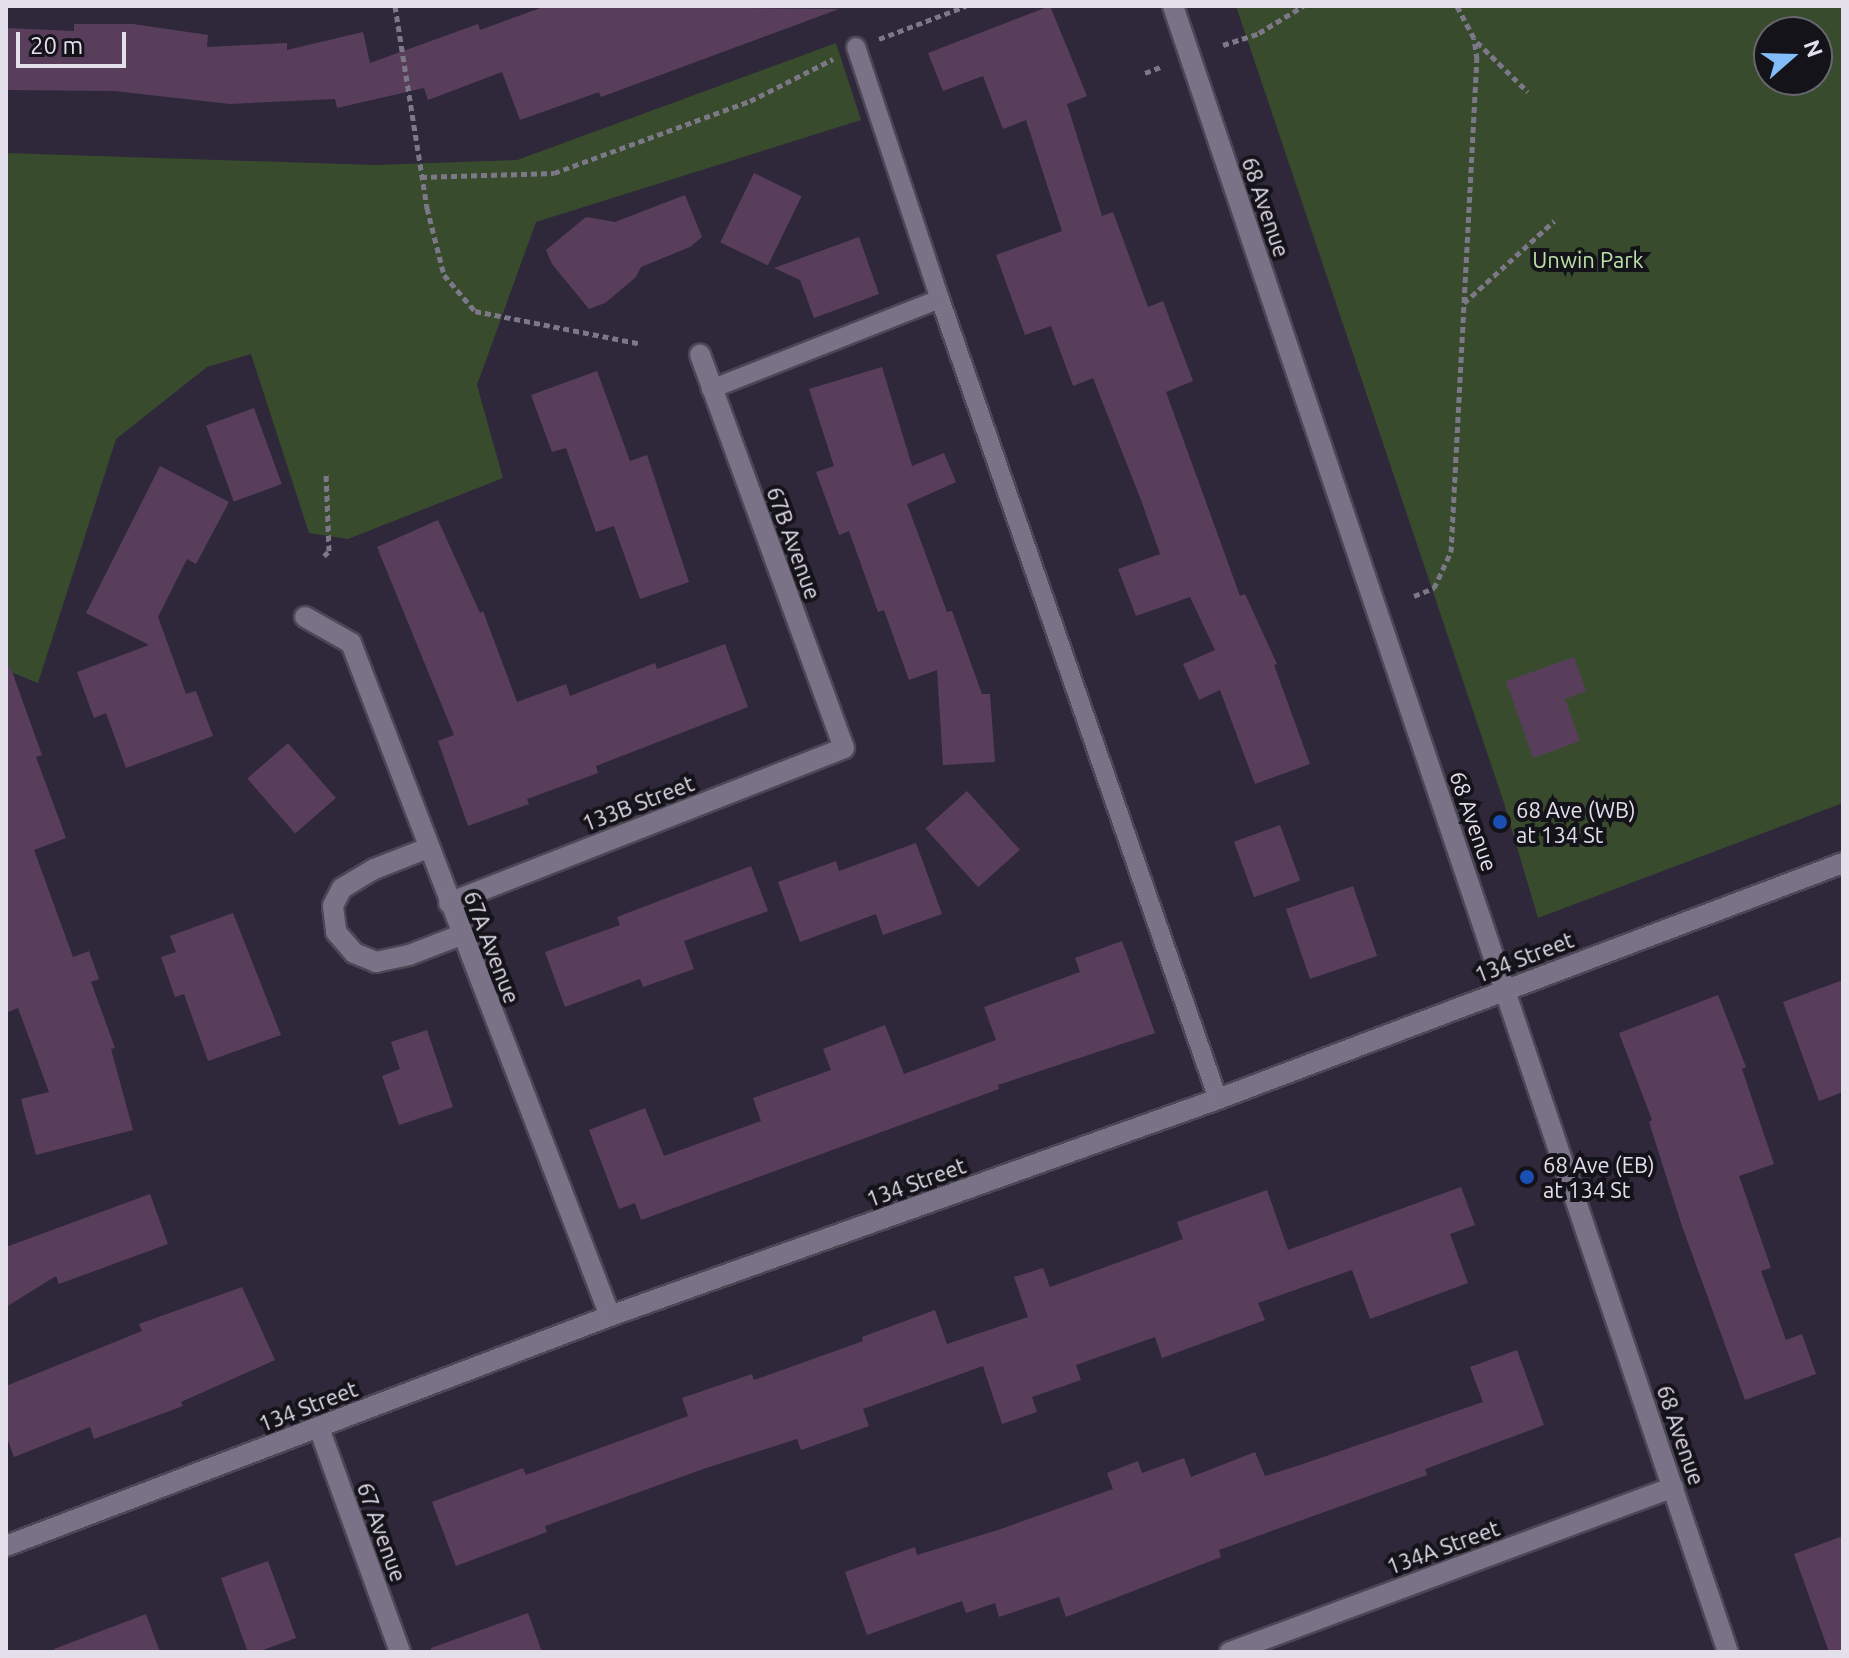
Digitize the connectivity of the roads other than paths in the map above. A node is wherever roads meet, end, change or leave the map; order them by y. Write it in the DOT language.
graph roads {
  1 [pos="1173,6"];
  2 [pos="856,48"];
  3 [pos="940,299"];
  4 [pos="700,355"];
  5 [pos="711,389"];
  6 [pos="305,617"];
  7 [pos="844,748"];
  8 [pos="428,848"];
  9 [pos="1843,863"];
  10 [pos="449,903"];
  11 [pos="461,935"];
  12 [pos="1505,990"];
  13 [pos="1218,1099"];
  14 [pos="610,1316"];
  15 [pos="319,1428"];
  16 [pos="1673,1487"];
  17 [pos="6,1546"];
  18 [pos="400,1652"];
  19 [pos="1230,1652"];
  20 [pos="1728,1652"];
  1 -- 12 [label="street, 68 Avenue"];
  2 -- 3 [label="lane"];
  3 -- 5 [label="lane"];
  3 -- 13 [label="lane"];
  4 -- 5 [label="street, 67B Avenue"];
  5 -- 7 [label="street, 67B Avenue"];
  6 -- 8 [label="street, 67A Avenue"];
  7 -- 10 [label="street, 133B Street"];
  8 -- 10 [label="street, 67A Avenue"];
  8 -- 11 [label="street"];
  9 -- 12 [label="street, 134 Street"];
  10 -- 11 [label="street, 67A Avenue"];
  11 -- 14 [label="street, 67A Avenue"];
  12 -- 13 [label="street, 134 Street"];
  12 -- 16 [label="street, 68 Avenue"];
  13 -- 14 [label="street, 134 Street"];
  14 -- 15 [label="street, 134 Street"];
  15 -- 17 [label="street, 134 Street"];
  15 -- 18 [label="street, 67 Avenue"];
  16 -- 19 [label="street, 134A Street"];
  16 -- 20 [label="street, 68 Avenue"];
}
